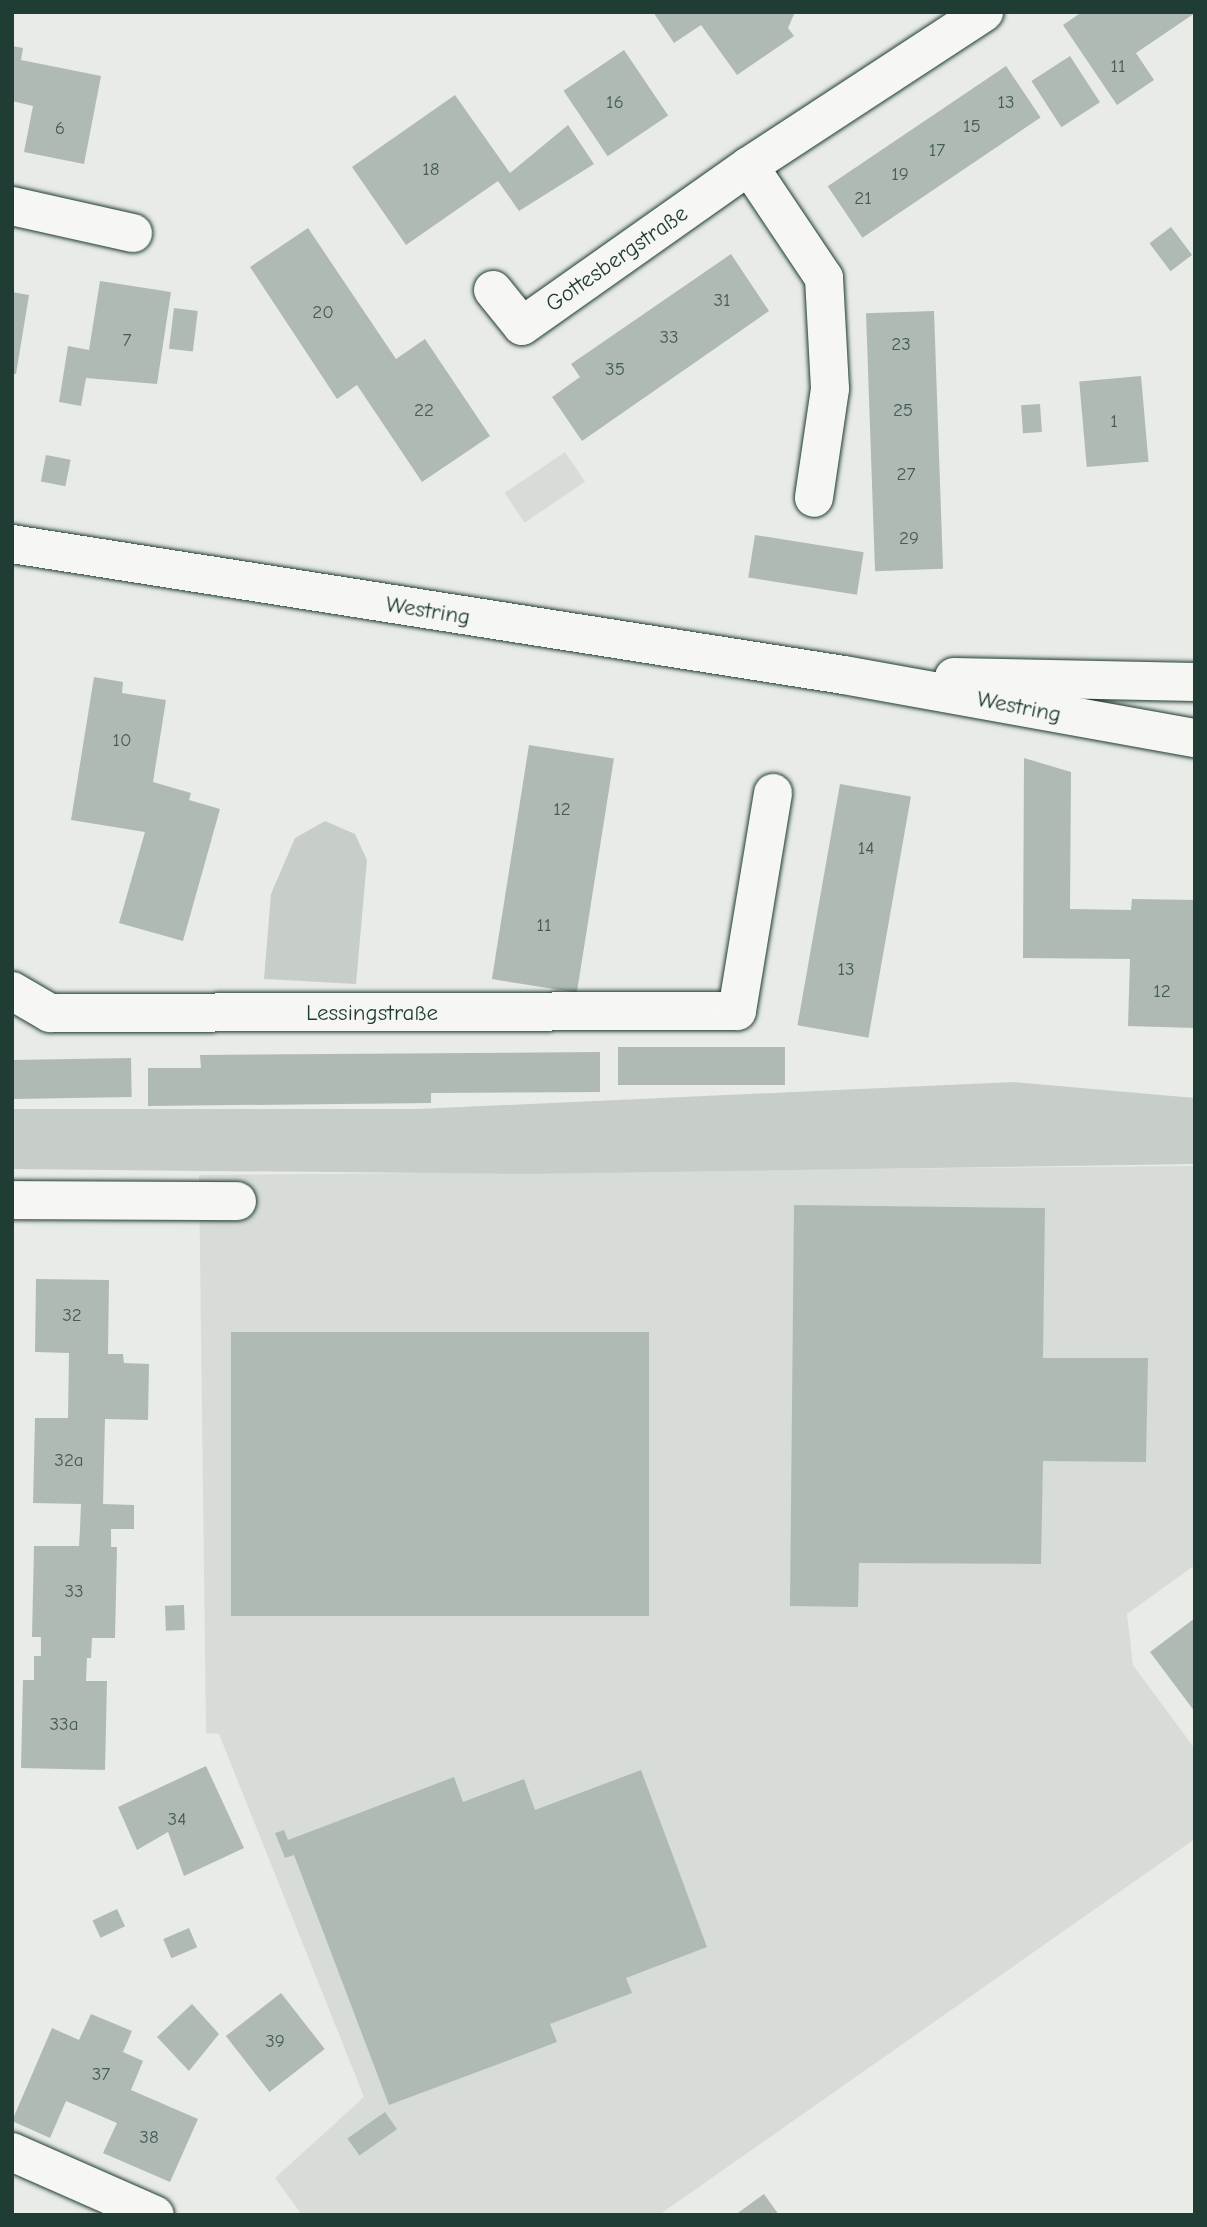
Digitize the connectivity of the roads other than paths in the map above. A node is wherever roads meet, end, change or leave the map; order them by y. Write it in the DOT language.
graph roads {
  1 [pos="985,12"];
  2 [pos="749,166"];
  3 [pos="12,206"];
  4 [pos="133,233"];
  5 [pos="494,290"];
  6 [pos="814,498"];
  7 [pos="12,544"];
  8 [pos="844,675"];
  9 [pos="1195,682"];
  10 [pos="1195,738"];
  11 [pos="773,793"];
  12 [pos="12,991"];
  13 [pos="12,1200"];
  14 [pos="237,1202"];
  15 [pos="12,2152"];
  16 [pos="155,2215"];
  1 -- 2 [label="street, Gottesbergstraße"];
  2 -- 5 [label="street, Gottesbergstraße"];
  2 -- 6 [label="street"];
  3 -- 4 [label="street"];
  7 -- 8 [label="street, Westring"];
  8 -- 9 [label="street, Westring"];
  8 -- 10 [label="street, Westring"];
  11 -- 12 [label="street, Lessingstraße"];
  13 -- 14 [label="street"];
  15 -- 16 [label="street"];
}
